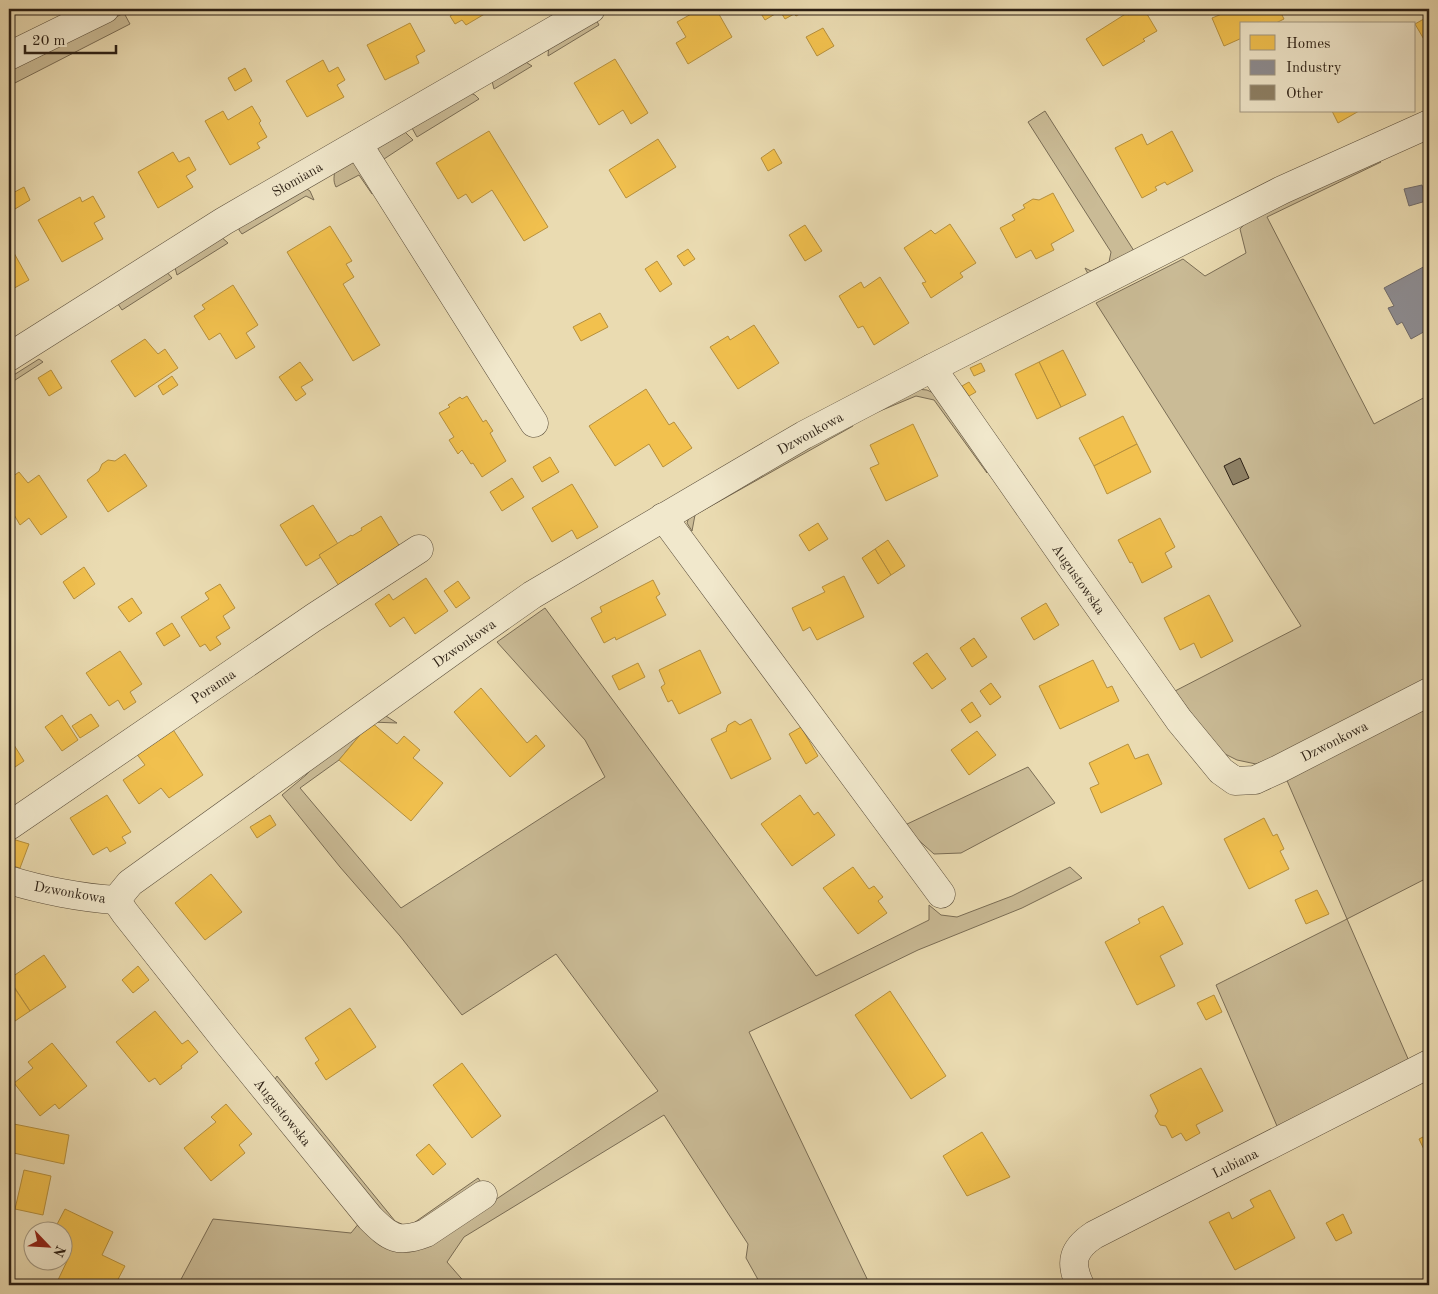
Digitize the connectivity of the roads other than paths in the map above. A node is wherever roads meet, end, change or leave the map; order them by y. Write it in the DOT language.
graph roads {
  1 [pos="105,9"];
  2 [pos="591,9"];
  3 [pos="9,56"];
  4 [pos="1429,124"];
  5 [pos="358,144"];
  6 [pos="9,357"];
  7 [pos="932,368"];
  8 [pos="534,424"];
  9 [pos="663,517"];
  10 [pos="419,549"];
  11 [pos="1429,692"];
  12 [pos="1235,781"];
  13 [pos="9,826"];
  14 [pos="9,880"];
  15 [pos="941,894"];
  16 [pos="116,900"];
  17 [pos="1429,1064"];
  18 [pos="483,1195"];
  19 [pos="1080,1285"];
  1 -- 3 [label="street"];
  2 -- 5 [label="street, Słomiana"];
  4 -- 7 [label="street, Dzwonkowa"];
  5 -- 6 [label="street, Słomiana"];
  5 -- 8 [label="street"];
  7 -- 9 [label="street, Dzwonkowa"];
  7 -- 12 [label="street, Augustowska"];
  9 -- 15 [label="street"];
  9 -- 16 [label="street, Dzwonkowa"];
  10 -- 13 [label="street, Poranna"];
  11 -- 12 [label="street, Dzwonkowa"];
  14 -- 16 [label="street, Dzwonkowa"];
  16 -- 18 [label="street, Augustowska"];
  17 -- 19 [label="street, Lubiana"];
}
